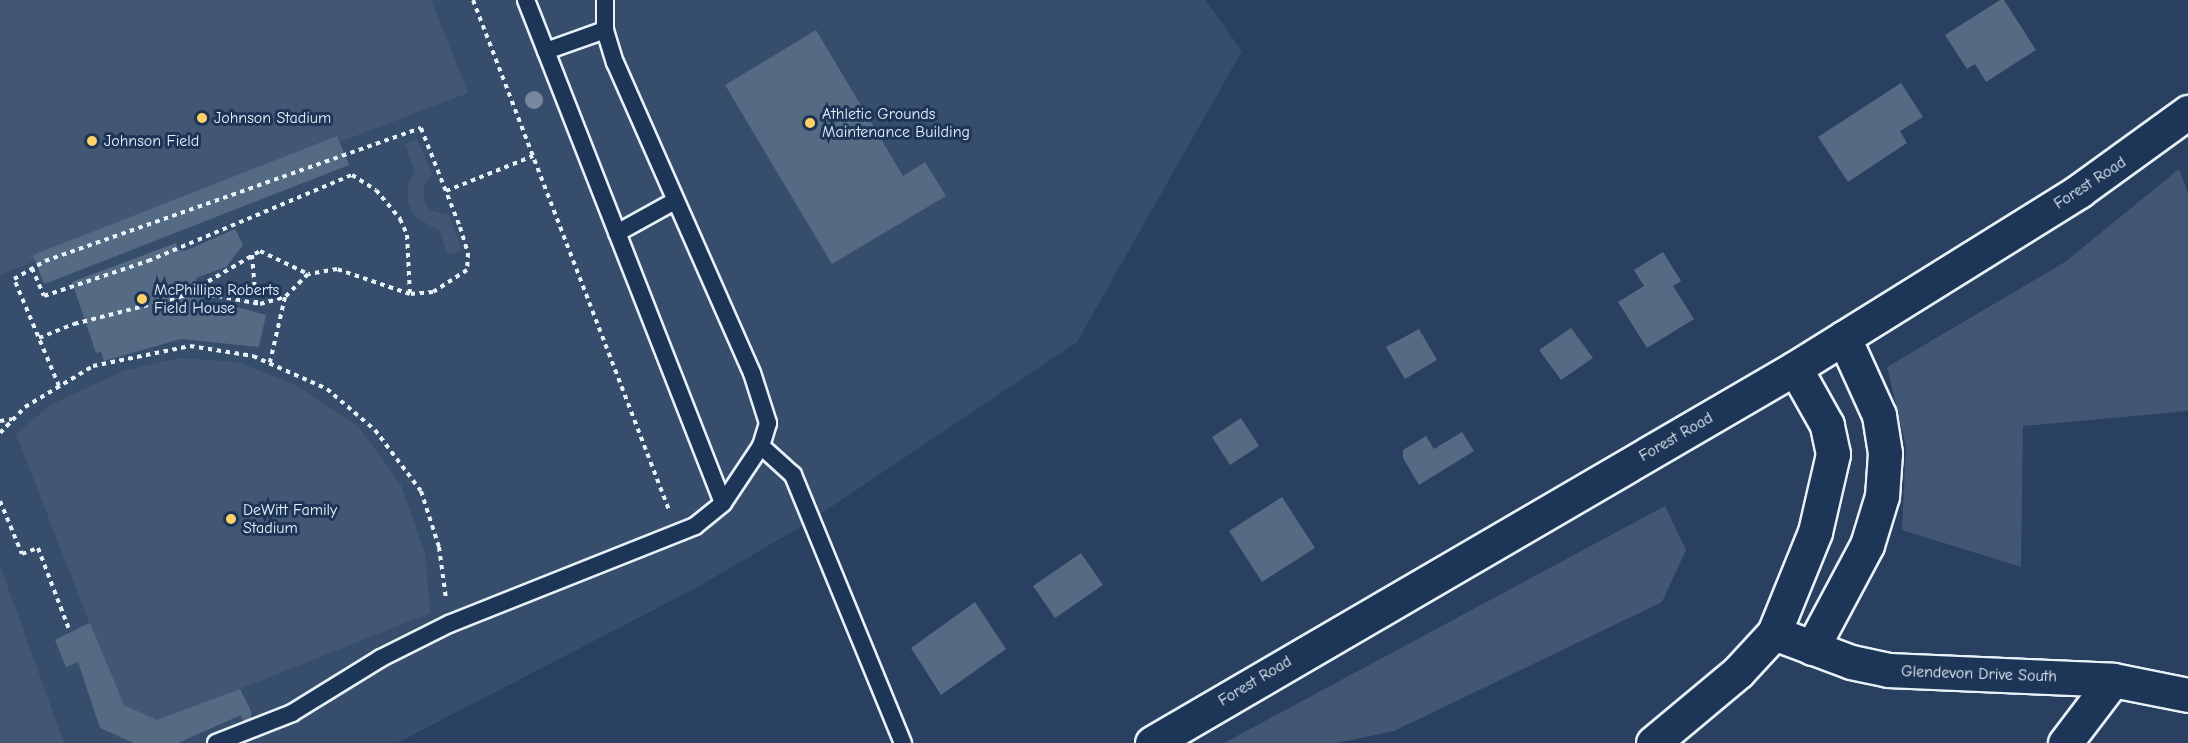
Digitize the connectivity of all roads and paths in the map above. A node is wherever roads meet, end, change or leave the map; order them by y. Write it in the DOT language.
graph roads {
  1 [pos="473,0"];
  2 [pos="526,0"];
  3 [pos="605,0"];
  4 [pos="605,30"];
  5 [pos="546,51"];
  6 [pos="2188,112"];
  7 [pos="533,156"];
  8 [pos="446,191"];
  9 [pos="675,201"];
  10 [pos="616,233"];
  11 [pos="252,255"];
  12 [pos="32,268"];
  13 [pos="308,274"];
  14 [pos="410,294"];
  15 [pos="184,296"];
  16 [pos="285,297"];
  17 [pos="256,303"];
  18 [pos="39,338"];
  19 [pos="1844,338"];
  20 [pos="270,362"];
  21 [pos="1796,368"];
  22 [pos="59,386"];
  23 [pos="13,419"];
  24 [pos="0,421"];
  25 [pos="0,432"];
  26 [pos="761,447"];
  27 [pos="0,501"];
  28 [pos="723,503"];
  29 [pos="678,533"];
  30 [pos="449,624"];
  31 [pos="69,629"];
  32 [pos="1774,633"];
  33 [pos="1812,648"];
  34 [pos="2113,680"];
  35 [pos="2188,695"];
  36 [pos="216,743"];
  37 [pos="903,743"];
  38 [pos="1152,743"];
  39 [pos="1653,743"];
  40 [pos="2065,743"];
  1 -- 7 [label="path"];
  2 -- 5 [label="lane"];
  3 -- 4 [label="lane"];
  4 -- 5 [label="lane"];
  4 -- 9 [label="lane"];
  5 -- 10 [label="lane"];
  6 -- 19 [label="street, Forest Road"];
  7 -- 8 [label="path"];
  7 -- 29 [label="path"];
  8 -- 12 [label="path"];
  8 -- 14 [label="path"];
  9 -- 10 [label="lane"];
  9 -- 26 [label="lane"];
  10 -- 28 [label="lane"];
  11 -- 13 [label="path"];
  11 -- 15 [label="path"];
  11 -- 17 [label="path"];
  12 -- 14 [label="path"];
  12 -- 18 [label="path"];
  13 -- 14 [label="path"];
  13 -- 16 [label="path"];
  15 -- 17 [label="path"];
  15 -- 18 [label="path"];
  16 -- 17 [label="path"];
  16 -- 20 [label="path"];
  18 -- 22 [label="path"];
  19 -- 21 [label="street, Forest Road"];
  19 -- 33 [label="street"];
  20 -- 22 [label="path"];
  20 -- 30 [label="path"];
  21 -- 32 [label="street"];
  21 -- 38 [label="street, Forest Road"];
  22 -- 23 [label="path"];
  23 -- 24 [label="path"];
  23 -- 25 [label="path"];
  26 -- 28 [label="lane"];
  26 -- 37 [label="lane"];
  27 -- 31 [label="path"];
  28 -- 29 [label="lane"];
  29 -- 30 [label="lane"];
  30 -- 36 [label="lane"];
  32 -- 33 [label="street, Glendevon Drive South"];
  32 -- 39 [label="street"];
  33 -- 34 [label="street, Glendevon Drive South"];
  34 -- 35 [label="street, Glendevon Drive South"];
  34 -- 40 [label="street"];
}
